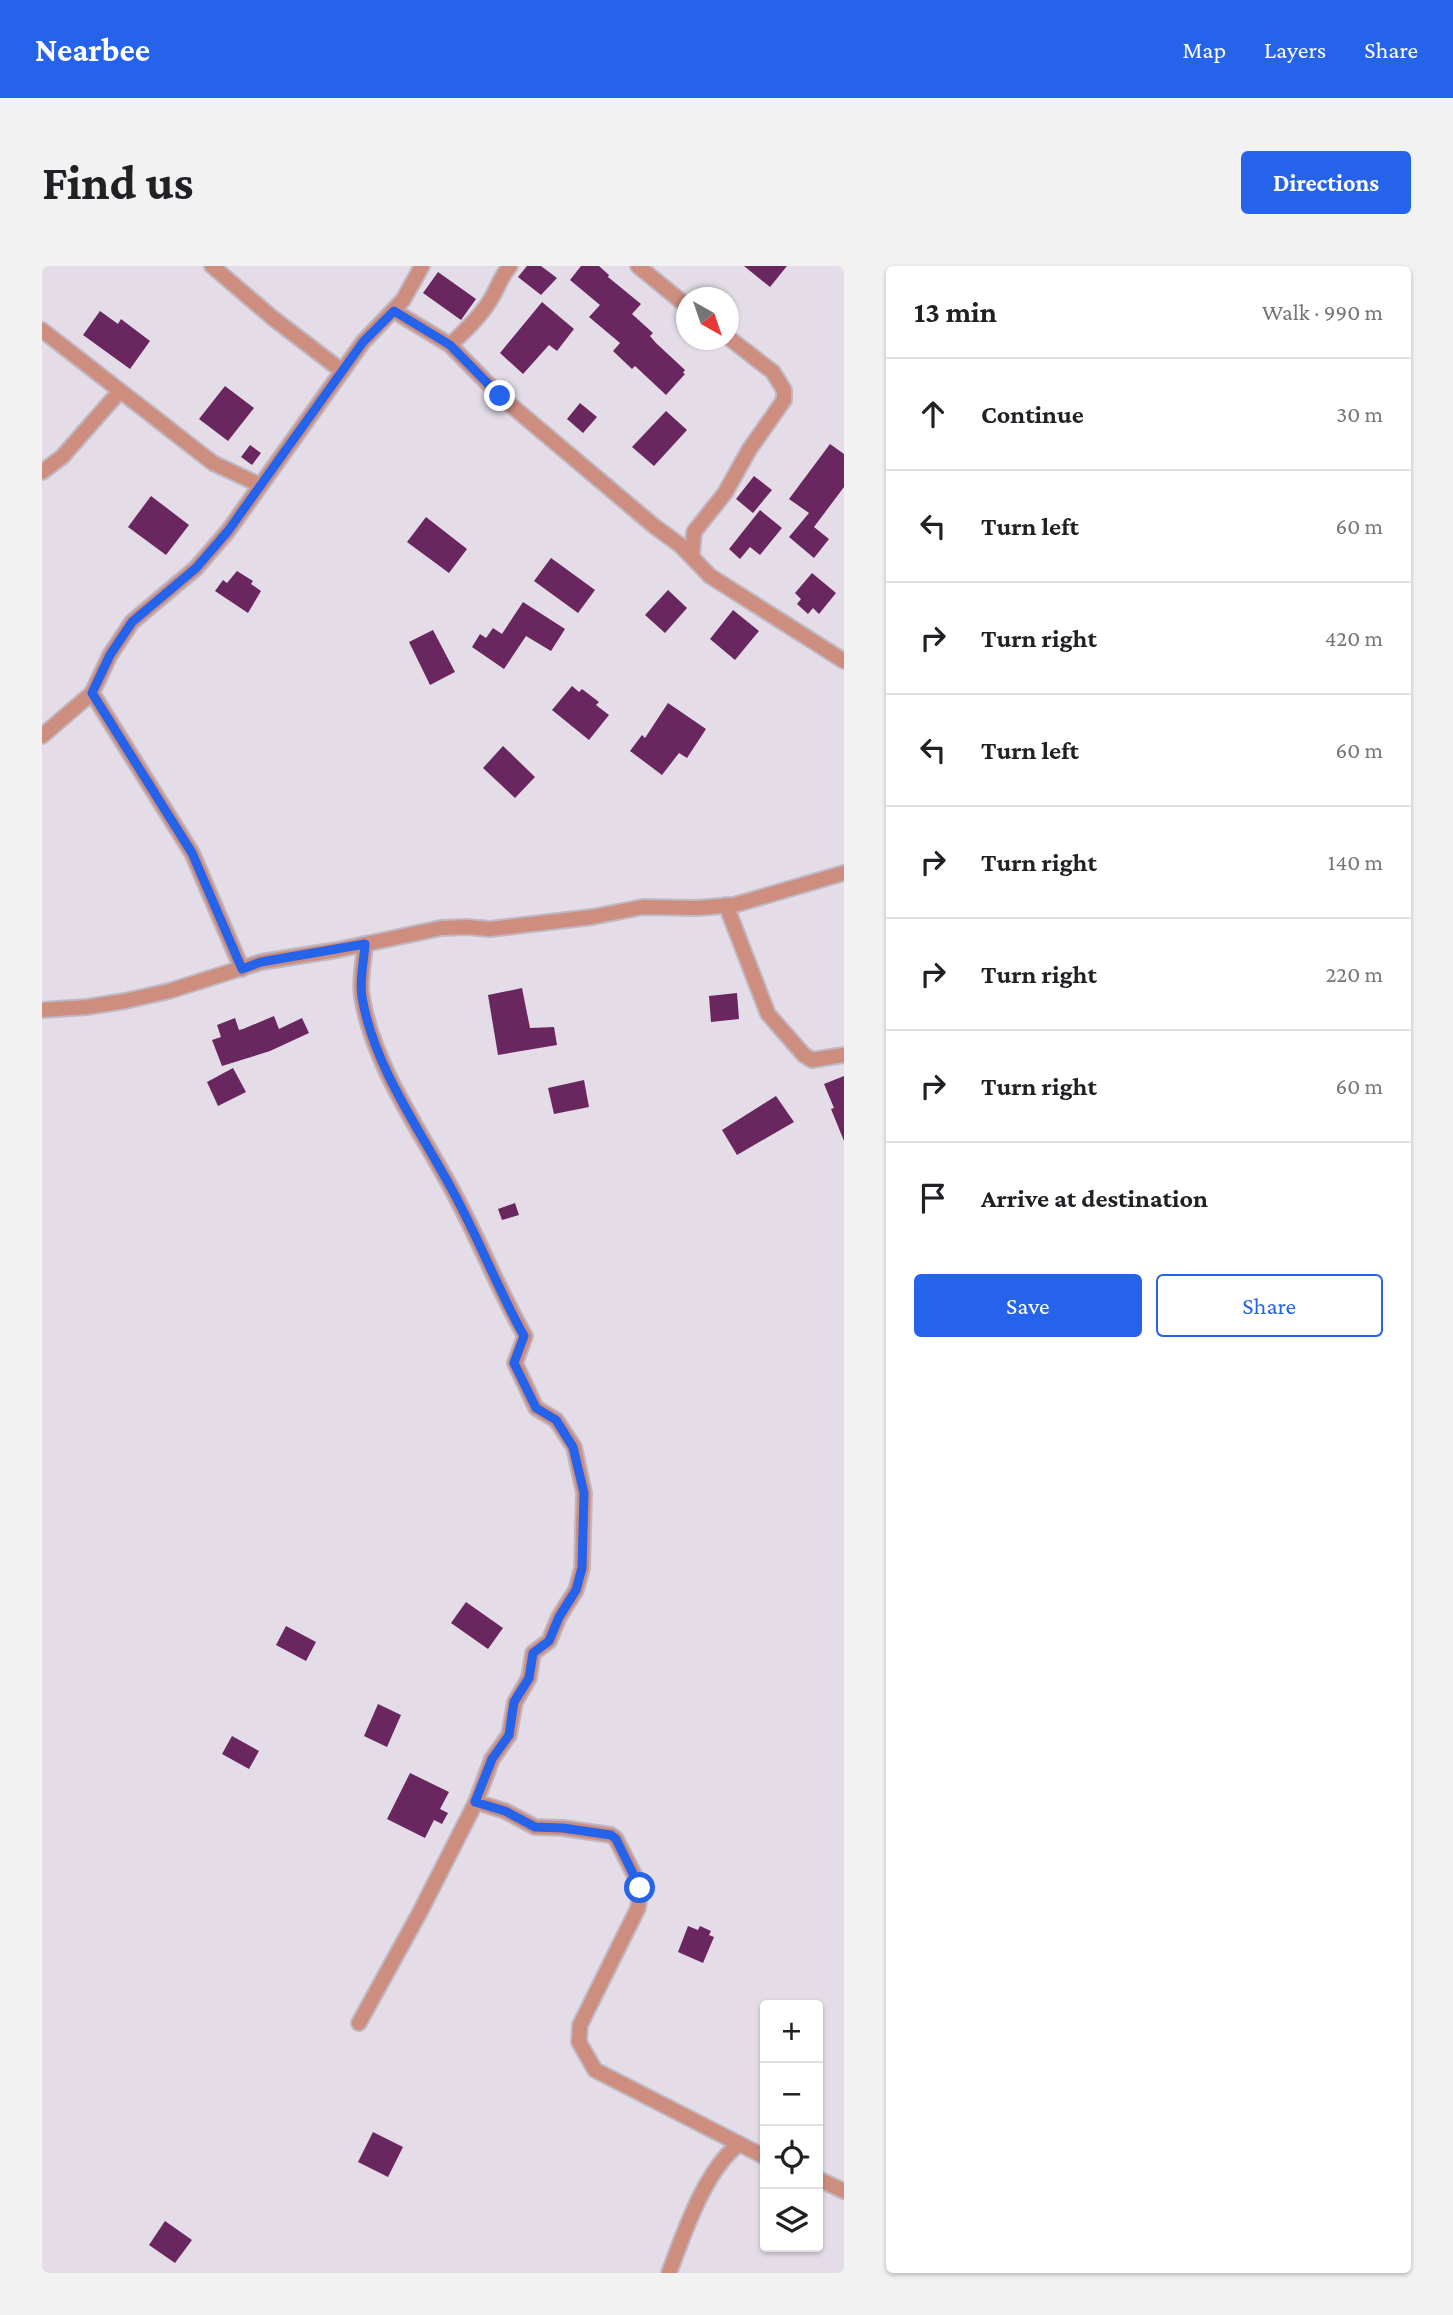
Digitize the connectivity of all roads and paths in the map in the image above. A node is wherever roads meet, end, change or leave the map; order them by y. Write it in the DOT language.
graph roads {
  1 [pos="212,266"];
  2 [pos="422,266"];
  3 [pos="510,266"];
  4 [pos="638,266"];
  5 [pos="676,297"];
  6 [pos="394,311"];
  7 [pos="42,330"];
  8 [pos="450,345"];
  9 [pos="739,346"];
  10 [pos="342,371"];
  11 [pos="120,391"];
  12 [pos="42,472"];
  13 [pos="260,485"];
  14 [pos="694,532"];
  15 [pos="669,536"];
  16 [pos="692,556"];
  17 [pos="844,661"];
  18 [pos="92,693"];
  19 [pos="42,736"];
  20 [pos="844,873"];
  21 [pos="726,905"];
  22 [pos="365,944"];
  23 [pos="242,969"];
  24 [pos="42,1010"];
  25 [pos="844,1055"];
  26 [pos="475,1802"];
  27 [pos="359,2023"];
  28 [pos="739,2144"];
  29 [pos="760,2154"];
  30 [pos="823,2181"];
  31 [pos="844,2191"];
  32 [pos="669,2273"];
  1 -- 10 [label="street"];
  2 -- 6 [label="street"];
  3 -- 8 [label="street"];
  4 -- 5 [label="street"];
  6 -- 8 [label="street"];
  6 -- 10 [label="street"];
  7 -- 11 [label="street"];
  8 -- 15 [label="street"];
  9 -- 14 [label="street"];
  10 -- 13 [label="street"];
  11 -- 12 [label="street"];
  11 -- 13 [label="street"];
  13 -- 18 [label="street"];
  14 -- 15 [label="street"];
  14 -- 16 [label="street"];
  15 -- 16 [label="street"];
  16 -- 17 [label="street"];
  18 -- 19 [label="street"];
  18 -- 23 [label="street"];
  20 -- 21 [label="street"];
  21 -- 22 [label="street"];
  21 -- 25 [label="street"];
  22 -- 23 [label="street"];
  22 -- 26 [label="street"];
  23 -- 24 [label="street"];
  26 -- 27 [label="street"];
  26 -- 28 [label="street"];
  28 -- 29 [label="street"];
  28 -- 32 [label="street"];
  30 -- 31 [label="street"];
}
